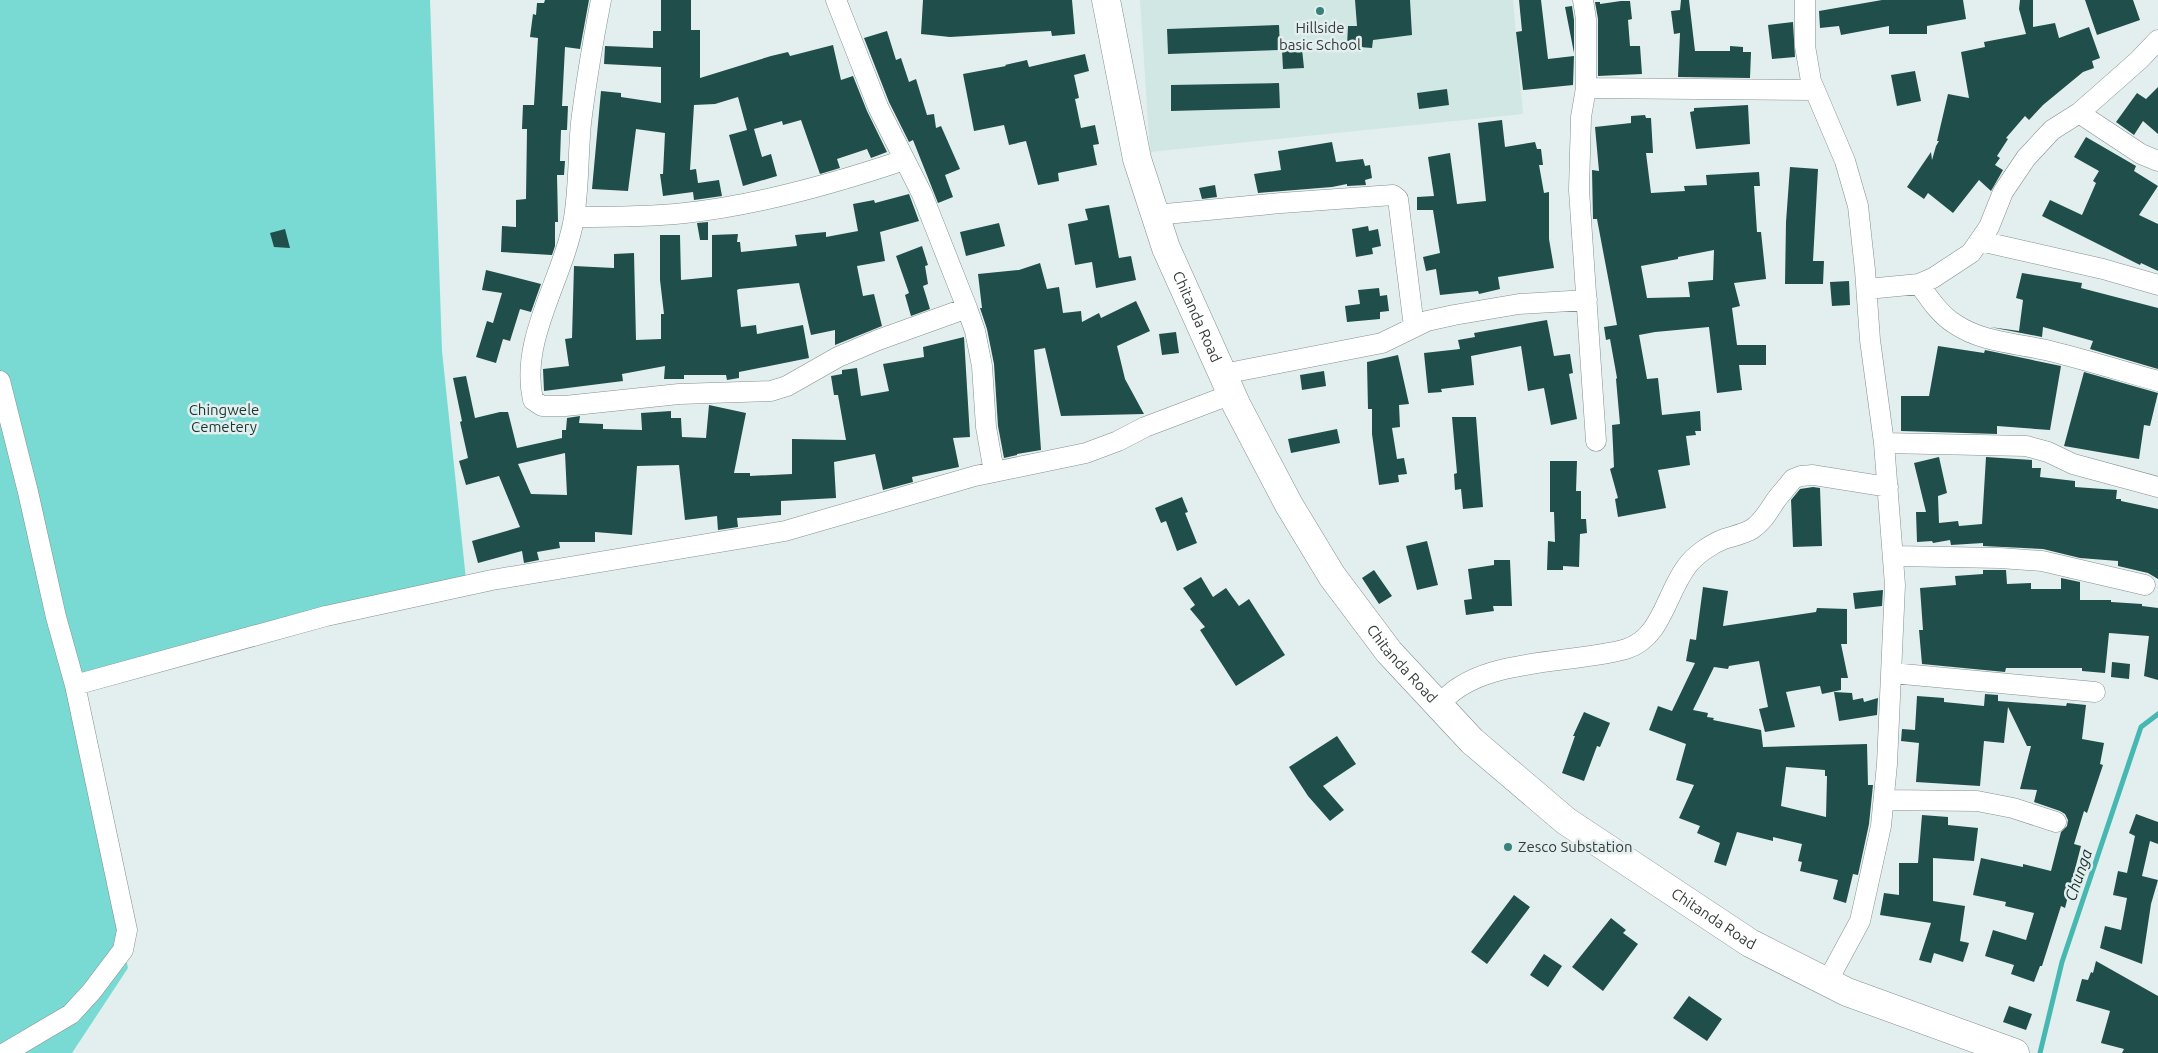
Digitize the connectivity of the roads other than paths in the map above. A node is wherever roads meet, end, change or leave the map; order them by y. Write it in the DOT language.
graph roads {
  1 [pos="601,0"];
  2 [pos="836,0"];
  3 [pos="1106,0"];
  4 [pos="1583,0"];
  5 [pos="1805,0"];
  6 [pos="2158,40"];
  7 [pos="1586,88"];
  8 [pos="1815,90"];
  9 [pos="2079,113"];
  10 [pos="904,160"];
  11 [pos="2158,160"];
  12 [pos="1155,215"];
  13 [pos="574,217"];
  14 [pos="1980,241"];
  15 [pos="1919,284"];
  16 [pos="2158,285"];
  17 [pos="1866,289"];
  18 [pos="1587,300"];
  19 [pos="967,308"];
  20 [pos="1414,327"];
  21 [pos="0,381"];
  22 [pos="2158,381"];
  23 [pos="1221,387"];
  24 [pos="1596,441"];
  25 [pos="1884,443"];
  26 [pos="994,472"];
  27 [pos="1888,487"];
  28 [pos="2158,487"];
  29 [pos="1894,556"];
  30 [pos="2145,585"];
  31 [pos="1892,673"];
  32 [pos="75,685"];
  33 [pos="2095,692"];
  34 [pos="1438,707"];
  35 [pos="1884,800"];
  36 [pos="2056,822"];
  37 [pos="1827,982"];
  38 [pos="5,1053"];
  39 [pos="2015,1053"];
  1 -- 13 [label="street"];
  2 -- 10 [label="street"];
  3 -- 12 [label="street, Chitanda Road"];
  4 -- 7 [label="street"];
  5 -- 8 [label="street"];
  6 -- 9 [label="street"];
  7 -- 8 [label="street"];
  7 -- 18 [label="street"];
  8 -- 17 [label="street"];
  9 -- 11 [label="street"];
  9 -- 14 [label="street"];
  10 -- 13 [label="street"];
  10 -- 19 [label="street"];
  12 -- 20 [label="street"];
  12 -- 23 [label="street, Chitanda Road"];
  13 -- 19 [label="street"];
  14 -- 15 [label="street"];
  14 -- 16 [label="street"];
  15 -- 17 [label="street"];
  15 -- 22 [label="street"];
  17 -- 25 [label="street"];
  18 -- 20 [label="street"];
  18 -- 24 [label="street"];
  19 -- 26 [label="street"];
  20 -- 23 [label="street"];
  21 -- 32 [label="street"];
  23 -- 26 [label="street"];
  23 -- 34 [label="street, Chitanda Road"];
  25 -- 27 [label="street"];
  25 -- 28 [label="street"];
  26 -- 32 [label="street"];
  27 -- 29 [label="street"];
  27 -- 34 [label="street"];
  29 -- 30 [label="street"];
  29 -- 31 [label="street"];
  31 -- 33 [label="street"];
  31 -- 35 [label="street"];
  32 -- 38 [label="street"];
  34 -- 37 [label="street, Chitanda Road"];
  35 -- 36 [label="street"];
  35 -- 37 [label="street"];
  37 -- 39 [label="street, Chitanda Road"];
}
